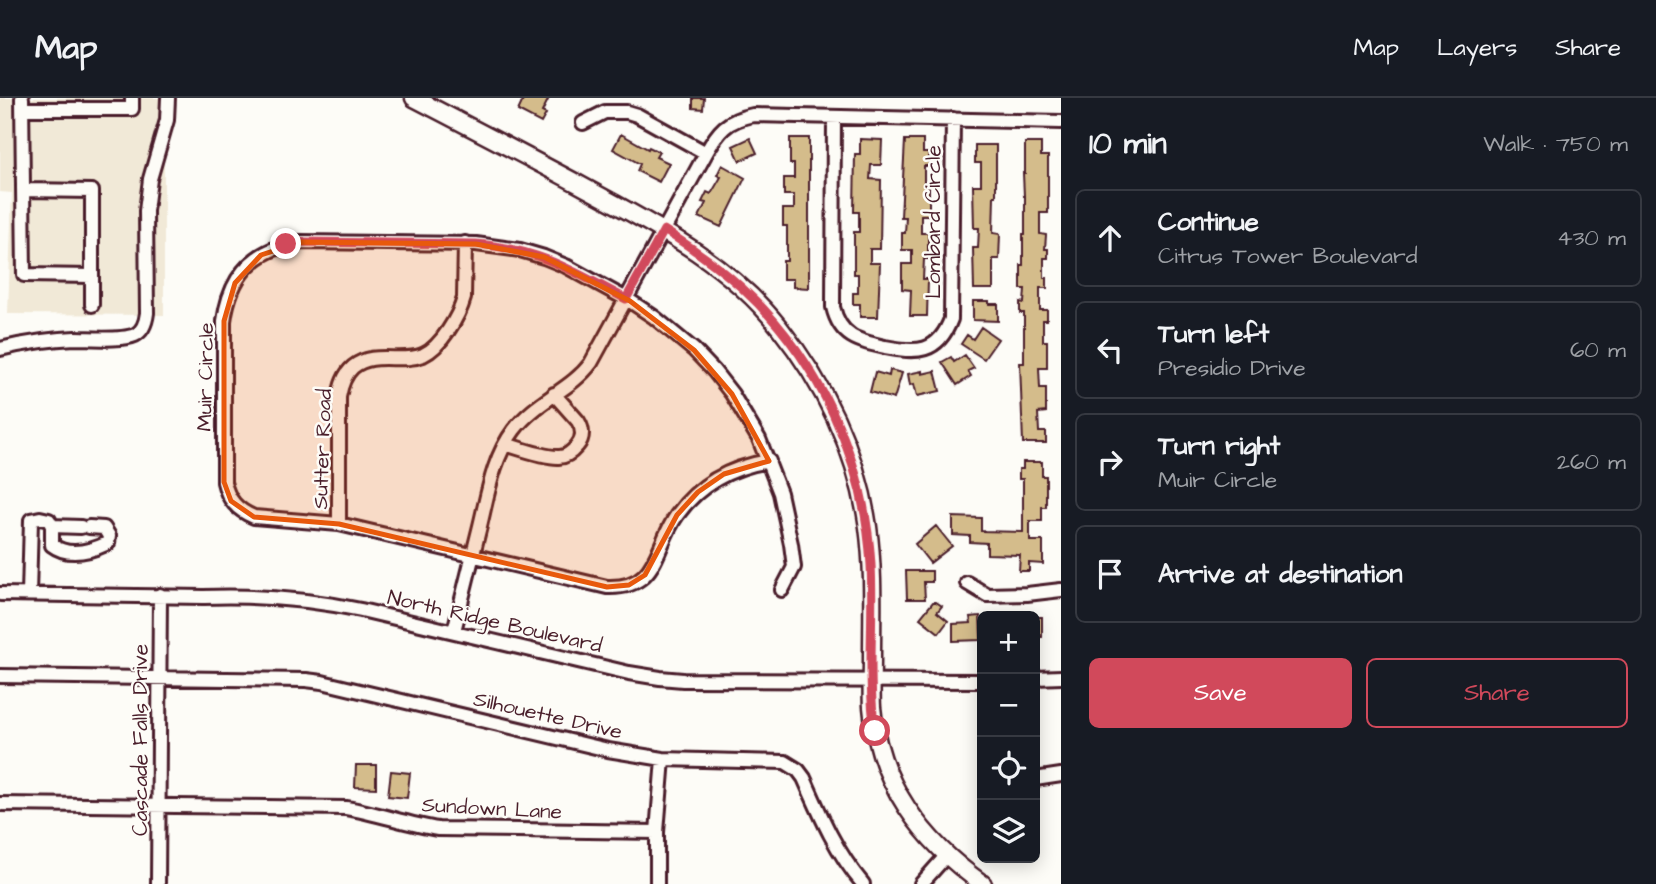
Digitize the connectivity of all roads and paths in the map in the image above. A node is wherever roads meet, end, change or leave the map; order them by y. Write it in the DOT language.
graph roads {
  1 [pos="132,98"];
  2 [pos="168,98"];
  3 [pos="414,98"];
  4 [pos="22,103"];
  5 [pos="834,117"];
  6 [pos="954,119"];
  7 [pos="1061,122"];
  8 [pos="583,124"];
  9 [pos="706,153"];
  10 [pos="24,190"];
  11 [pos="664,230"];
  12 [pos="465,243"];
  13 [pos="92,276"];
  14 [pos="626,299"];
  15 [pos="92,305"];
  16 [pos="0,349"];
  17 [pos="554,394"];
  18 [pos="505,444"];
  19 [pos="769,461"];
  20 [pos="339,524"];
  21 [pos="52,526"];
  22 [pos="473,555"];
  23 [pos="967,583"];
  24 [pos="782,590"];
  25 [pos="1061,590"];
  26 [pos="0,594"];
  27 [pos="29,594"];
  28 [pos="160,595"];
  29 [pos="454,631"];
  30 [pos="0,676"];
  31 [pos="1061,677"];
  32 [pos="159,678"];
  33 [pos="1040,678"];
  34 [pos="872,681"];
  35 [pos="977,681"];
  36 [pos="663,759"];
  37 [pos="1061,775"];
  38 [pos="1040,778"];
  39 [pos="0,804"];
  40 [pos="159,806"];
  41 [pos="657,832"];
  42 [pos="946,856"];
  43 [pos="159,884"];
  44 [pos="657,884"];
  45 [pos="863,884"];
  46 [pos="921,884"];
  47 [pos="983,884"];
  1 -- 4 [label="street"];
  2 -- 16 [label="street"];
  3 -- 11 [label="main road"];
  4 -- 10 [label="street"];
  5 -- 6 [label="street"];
  5 -- 6 [label="street, Lombard Circle"];
  5 -- 9 [label="street"];
  6 -- 7 [label="street"];
  8 -- 9 [label="street"];
  9 -- 11 [label="street"];
  10 -- 13 [label="street"];
  10 -- 13 [label="street"];
  11 -- 14 [label="street"];
  11 -- 34 [label="main road"];
  12 -- 14 [label="street, Muir Circle"];
  12 -- 20 [label="street, Sutter Road"];
  12 -- 20 [label="street, Muir Circle"];
  13 -- 15 [label="street"];
  14 -- 17 [label="street"];
  14 -- 19 [label="street, Muir Circle"];
  17 -- 18 [label="street"];
  17 -- 18 [label="street"];
  18 -- 22 [label="street"];
  19 -- 22 [label="street, Muir Circle"];
  19 -- 24 [label="street, Muir Circle"];
  20 -- 22 [label="street, Muir Circle"];
  21 -- 21 [label="street"];
  21 -- 27 [label="street"];
  22 -- 29 [label="street"];
  23 -- 25 [label="street"];
  26 -- 27 [label="street, North Ridge Boulevard"];
  27 -- 28 [label="street, North Ridge Boulevard"];
  28 -- 29 [label="street, North Ridge Boulevard"];
  28 -- 32 [label="street, Cascade Falls Drive"];
  29 -- 34 [label="street, North Ridge Boulevard"];
  30 -- 32 [label="street, Silhouette Drive"];
  31 -- 33 [label="street"];
  32 -- 36 [label="street, Silhouette Drive"];
  32 -- 40 [label="street, Cascade Falls Drive"];
  34 -- 35 [label="street, North Ridge Boulevard"];
  34 -- 42 [label="main road"];
  36 -- 41 [label="street"];
  36 -- 45 [label="street, Silhouette Drive"];
  37 -- 38 [label="street"];
  39 -- 40 [label="street, Sundown Lane"];
  40 -- 41 [label="street, Sundown Lane"];
  40 -- 43 [label="street, Cascade Falls Drive"];
  41 -- 44 [label="street"];
  42 -- 46 [label="street"];
  42 -- 47 [label="main road"];
}
